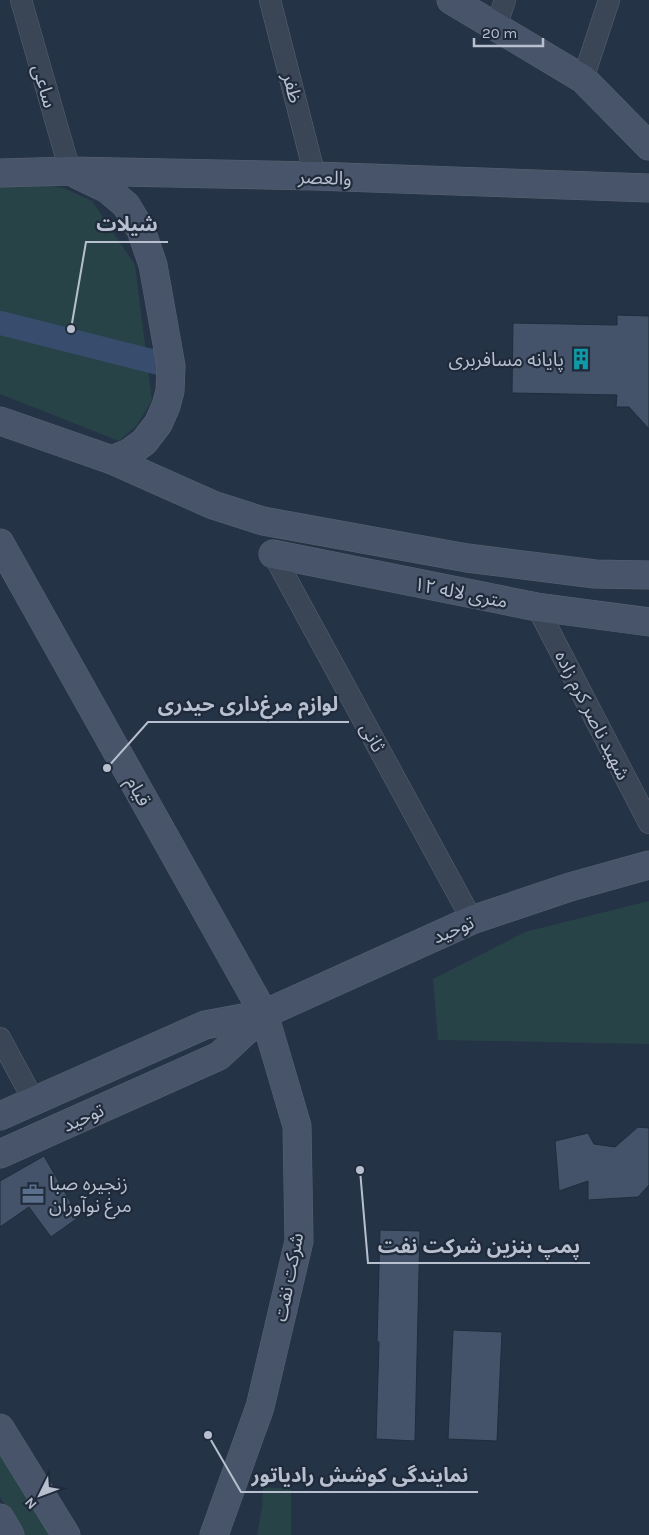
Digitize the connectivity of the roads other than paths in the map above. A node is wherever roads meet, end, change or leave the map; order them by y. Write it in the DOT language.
graph roads {
  1 [pos="21,0"];
  2 [pos="270,0"];
  3 [pos="451,0"];
  4 [pos="505,0"];
  5 [pos="609,0"];
  6 [pos="496,27"];
  7 [pos="583,79"];
  8 [pos="649,146"];
  9 [pos="70,172"];
  10 [pos="0,173"];
  11 [pos="315,176"];
  12 [pos="649,188"];
  13 [pos="0,421"];
  14 [pos="112,460"];
  15 [pos="0,543"];
  16 [pos="274,554"];
  17 [pos="649,576"];
  18 [pos="537,607"];
  19 [pos="649,622"];
  20 [pos="649,823"];
  21 [pos="649,865"];
  22 [pos="472,920"];
  23 [pos="264,1014"];
  24 [pos="0,1038"];
  25 [pos="34,1101"];
  26 [pos="0,1116"];
  27 [pos="0,1154"];
  28 [pos="0,1428"];
  29 [pos="0,1518"];
  30 [pos="10,1535"];
  31 [pos="66,1535"];
  32 [pos="214,1535"];
  1 -- 9 [label="street, ساعی"];
  2 -- 11 [label="street, ظفر"];
  3 -- 6 [label="main road"];
  4 -- 6 [label="street"];
  5 -- 7 [label="street"];
  6 -- 7 [label="main road"];
  7 -- 8 [label="main road"];
  9 -- 10 [label="main road, والعصر"];
  9 -- 11 [label="main road, والعصر"];
  9 -- 14 [label="main road"];
  11 -- 12 [label="main road, والعصر"];
  13 -- 14 [label="main road"];
  14 -- 17 [label="main road"];
  15 -- 23 [label="main road, قیام"];
  16 -- 18 [label="main road, ۱۲ متری لاله"];
  16 -- 22 [label="street, ثانی"];
  18 -- 19 [label="main road, ۱۲ متری لاله"];
  18 -- 20 [label="street, شهید ناصر کرم زاده"];
  21 -- 22 [label="main road, توحید"];
  22 -- 23 [label="main road, توحید"];
  23 -- 25 [label="main road, توحید"];
  23 -- 27 [label="main road, توحید"];
  23 -- 32 [label="main road, شرکت نفت"];
  24 -- 25 [label="street"];
  25 -- 26 [label="main road, توحید"];
  28 -- 31 [label="main road"];
  29 -- 30 [label="main road"];
}
